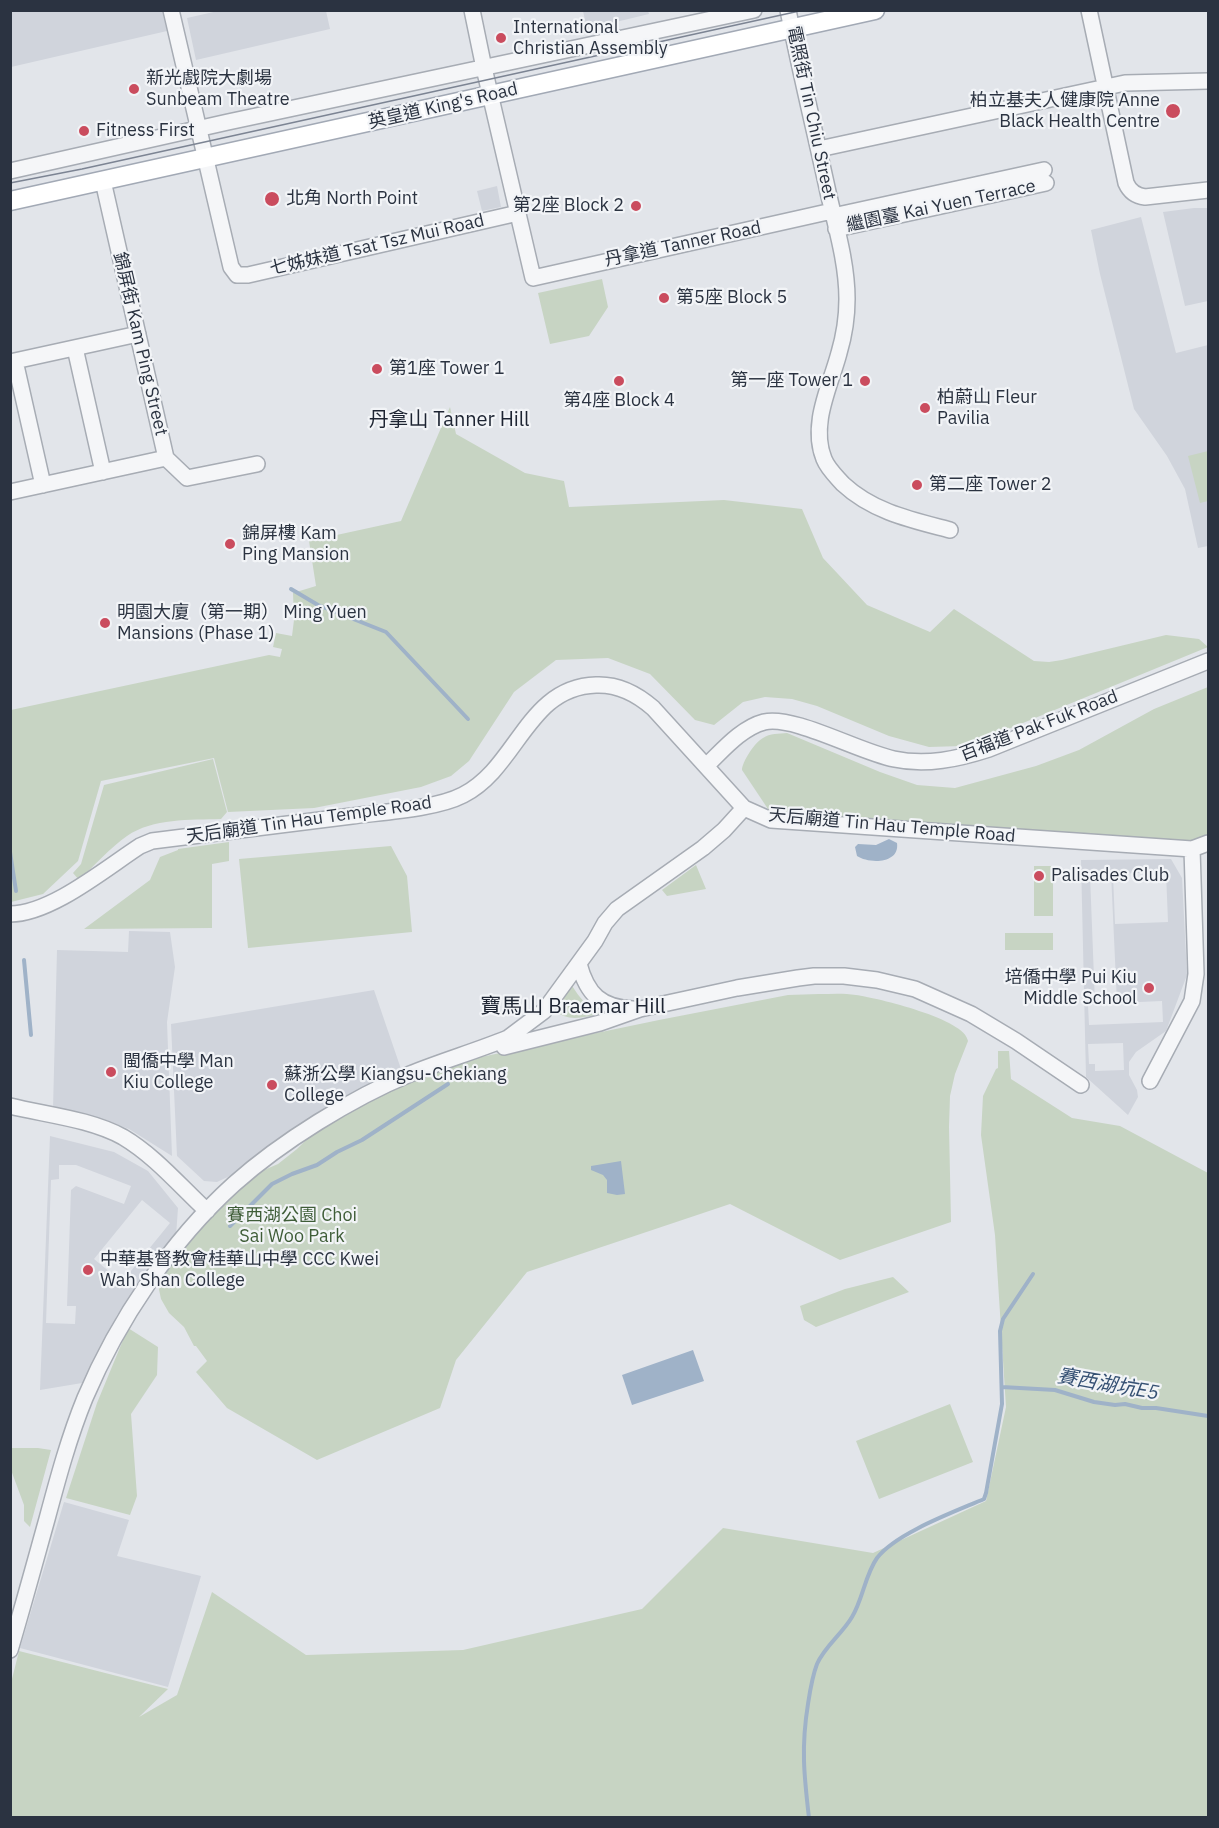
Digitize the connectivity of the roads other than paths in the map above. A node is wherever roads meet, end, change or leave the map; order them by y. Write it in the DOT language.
graph roads {
  1 [pos="472,10"];
  2 [pos="754,10"];
  3 [pos="875,10"];
  4 [pos="1089,10"];
  5 [pos="173,11"];
  6 [pos="790,20"];
  7 [pos="483,68"];
  8 [pos="1209,81"];
  9 [pos="1104,87"];
  10 [pos="491,95"];
  11 [pos="198,129"];
  12 [pos="819,149"];
  13 [pos="206,158"];
  14 [pos="10,171"];
  15 [pos="1045,177"];
  16 [pos="104,181"];
  17 [pos="1209,190"];
  18 [pos="10,201"];
  19 [pos="518,213"];
  20 [pos="834,219"];
  21 [pos="138,334"];
  22 [pos="75,348"];
  23 [pos="13,362"];
  24 [pos="166,458"];
  25 [pos="257,464"];
  26 [pos="103,472"];
  27 [pos="43,485"];
  28 [pos="10,492"];
  29 [pos="950,530"];
  30 [pos="1209,660"];
  31 [pos="706,766"];
  32 [pos="744,808"];
  33 [pos="1209,843"];
  34 [pos="1192,849"];
  35 [pos="10,914"];
  36 [pos="579,964"];
  37 [pos="640,1009"];
  38 [pos="544,1011"];
  39 [pos="570,1030"];
  40 [pos="454,1059"];
  41 [pos="1150,1081"];
  42 [pos="1081,1085"];
  43 [pos="10,1106"];
  44 [pos="207,1211"];
  45 [pos="14,1625"];
  46 [pos="10,1650"];
  1 -- 7 [label="street"];
  2 -- 7 [label="street, 英皇道 King's Road"];
  3 -- 6 [label="main road, 英皇道 King's Road"];
  4 -- 9 [label="street"];
  5 -- 11 [label="street"];
  6 -- 10 [label="main road, 英皇道 King's Road"];
  6 -- 12 [label="street, 電照街 Tin Chiu Street"];
  7 -- 10 [label="street"];
  7 -- 11 [label="street, 英皇道 King's Road"];
  8 -- 9 [label="street"];
  9 -- 12 [label="street"];
  9 -- 17 [label="street"];
  10 -- 13 [label="main road, 英皇道 King's Road"];
  10 -- 19 [label="street"];
  11 -- 13 [label="street"];
  11 -- 14 [label="street, 英皇道 King's Road"];
  12 -- 20 [label="street, 電照街 Tin Chiu Street"];
  13 -- 16 [label="main road, 英皇道 King's Road"];
  13 -- 19 [label="street, 七姊妹道 Tsat Tsz Mui Road"];
  15 -- 20 [label="street, 丹拿道 Tanner Road"];
  16 -- 18 [label="main road, 英皇道 King's Road"];
  16 -- 21 [label="street, 錦屏街 Kam Ping Street"];
  19 -- 20 [label="street, 丹拿道 Tanner Road"];
  20 -- 29 [label="street, 電照街 Tin Chiu Street"];
  21 -- 22 [label="street"];
  21 -- 24 [label="street, 錦屏街 Kam Ping Street"];
  22 -- 23 [label="street"];
  22 -- 26 [label="street"];
  23 -- 27 [label="street"];
  24 -- 25 [label="street"];
  24 -- 26 [label="street, 錦屏街 Kam Ping Street"];
  26 -- 27 [label="street, 錦屏街 Kam Ping Street"];
  27 -- 28 [label="street, 錦屏街 Kam Ping Street"];
  30 -- 31 [label="street, 百福道 Pak Fuk Road"];
  31 -- 32 [label="street, 天后廟道 Tin Hau Temple Road"];
  31 -- 35 [label="street, 天后廟道 Tin Hau Temple Road"];
  32 -- 34 [label="street, 天后廟道 Tin Hau Temple Road"];
  32 -- 36 [label="street"];
  33 -- 34 [label="street, 天后廟道 Tin Hau Temple Road"];
  34 -- 41 [label="street"];
  36 -- 37 [label="street"];
  36 -- 38 [label="street"];
  37 -- 39 [label="street"];
  37 -- 42 [label="street"];
  38 -- 39 [label="street"];
  38 -- 40 [label="street"];
  39 -- 40 [label="street"];
  40 -- 44 [label="street"];
  43 -- 44 [label="street"];
  44 -- 45 [label="street"];
  45 -- 46 [label="street"];
}
